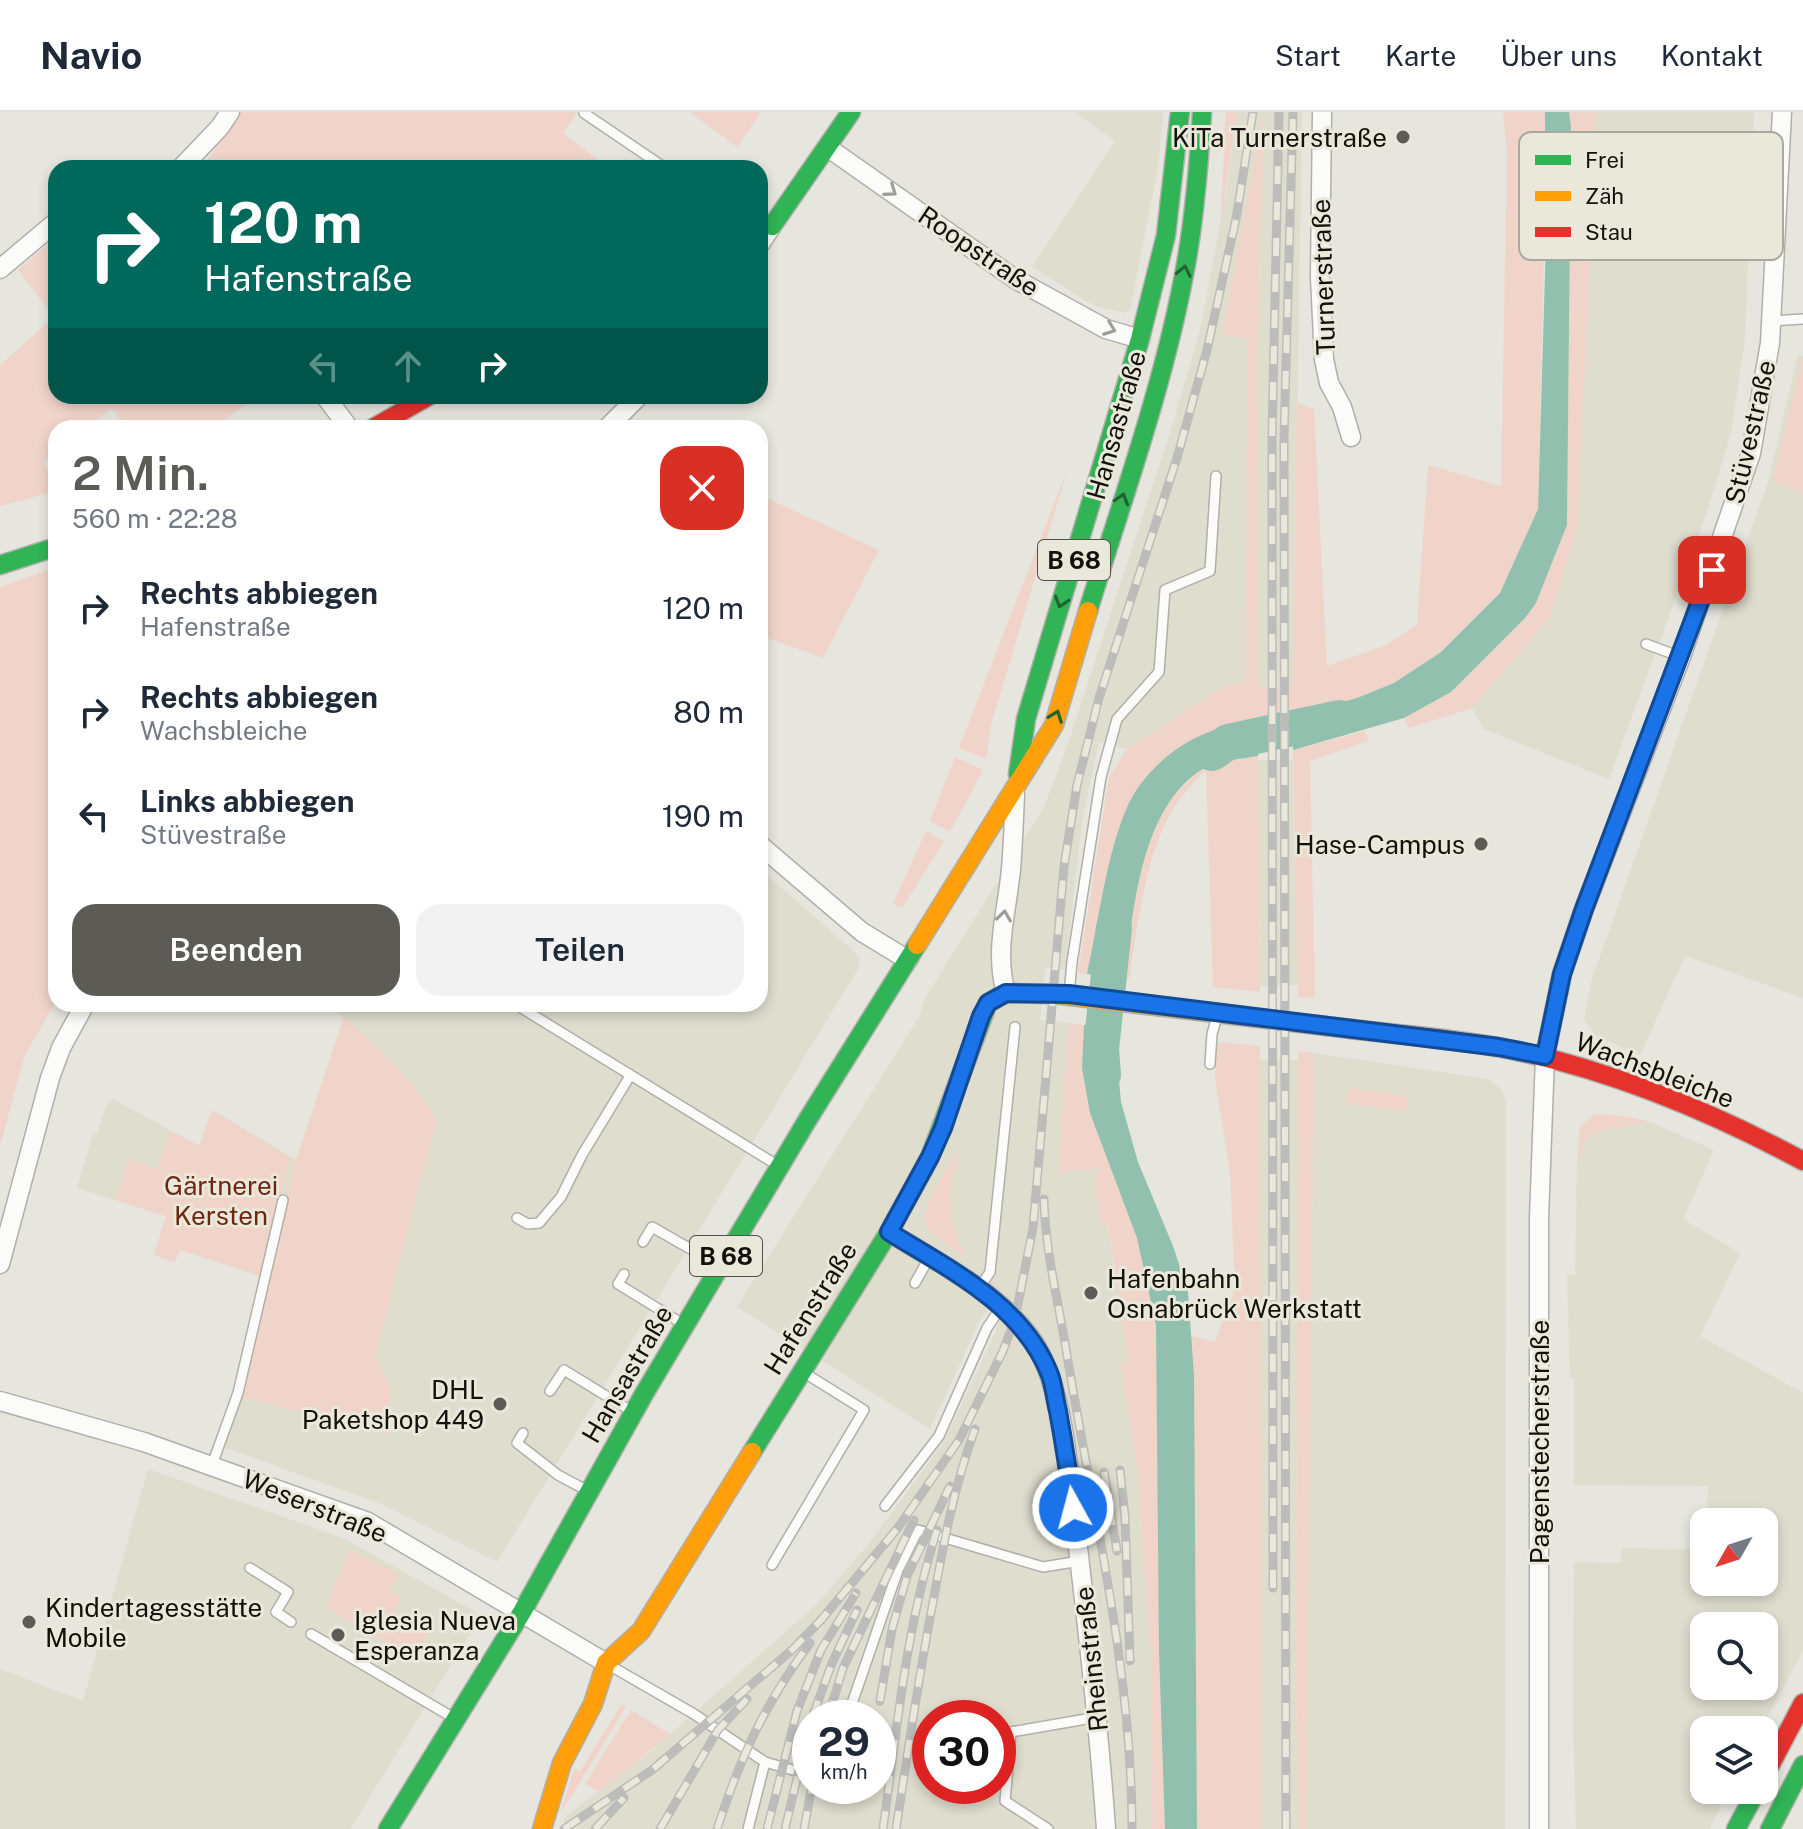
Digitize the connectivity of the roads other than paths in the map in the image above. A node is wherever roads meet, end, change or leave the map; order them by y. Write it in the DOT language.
graph roads {
  1 [pos="230,112"];
  2 [pos="851,112"];
  3 [pos="1180,112"];
  4 [pos="1202,112"];
  5 [pos="1322,112"];
  6 [pos="1782,112"];
  7 [pos="584,113"];
  8 [pos="1781,132"];
  9 [pos="827,147"];
  10 [pos="189,160"];
  11 [pos="653,160"];
  12 [pos="768,221"];
  13 [pos="48,229"];
  14 [pos="1774,260"];
  15 [pos="0,269"];
  16 [pos="1803,319"];
  17 [pos="1771,321"];
  18 [pos="1140,339"];
  19 [pos="415,404"];
  20 [pos="631,404"];
  21 [pos="387,420"];
  22 [pos="615,420"];
  23 [pos="1351,437"];
  24 [pos="1216,476"];
  25 [pos="48,550"];
  26 [pos="0,565"];
  27 [pos="1646,644"];
  28 [pos="1681,657"];
  29 [pos="1016,783"];
  30 [pos="768,852"];
  31 [pos="908,960"];
  32 [pos="1006,993"];
  33 [pos="1074,994"];
  34 [pos="81,1012"];
  35 [pos="528,1012"];
  36 [pos="1218,1013"];
  37 [pos="1015,1027"];
  38 [pos="1545,1056"];
  39 [pos="1210,1064"];
  40 [pos="630,1076"];
  41 [pos="1803,1161"];
  42 [pos="780,1166"];
  43 [pos="283,1200"];
  44 [pos="517,1218"];
  45 [pos="889,1232"];
  46 [pos="643,1242"];
  47 [pos="929,1258"];
  48 [pos="0,1264"];
  49 [pos="720,1266"];
  50 [pos="624,1274"];
  51 [pos="915,1283"];
  52 [pos="978,1290"];
  53 [pos="1001,1307"];
  54 [pos="684,1325"];
  55 [pos="801,1371"];
  56 [pos="550,1391"];
  57 [pos="0,1401"];
  58 [pos="633,1413"];
  59 [pos="523,1433"];
  60 [pos="212,1465"];
  61 [pos="590,1492"];
  62 [pos="885,1506"];
  63 [pos="1080,1561"];
  64 [pos="772,1565"];
  65 [pos="250,1568"];
  66 [pos="522,1612"];
  67 [pos="291,1622"];
  68 [pos="311,1634"];
  69 [pos="606,1663"];
  70 [pos="853,1700"];
  71 [pos="1803,1703"];
  72 [pos="1098,1717"];
  73 [pos="455,1719"];
  74 [pos="1778,1750"];
  75 [pos="765,1762"];
  76 [pos="1803,1765"];
  77 [pos="792,1770"];
  78 [pos="1749,1804"];
  79 [pos="388,1829"];
  80 [pos="542,1829"];
  81 [pos="748,1829"];
  82 [pos="1048,1829"];
  83 [pos="1106,1829"];
  84 [pos="1539,1829"];
  85 [pos="1736,1829"];
  86 [pos="1770,1829"];
  1 -- 10 [label="street"];
  2 -- 9 [label="main road"];
  3 -- 18 [label="main road, Hansastraße / B 68"];
  29 -- 4 [label="main road, Hansastraße / B 68, one-way"];
  5 -- 23 [label="street, Turnerstraße"];
  6 -- 8 [label="street, Stüvestraße"];
  7 -- 11 [label="lane"];
  9 -- 12 [label="main road"];
  9 -- 18 [label="street, Roopstraße, one-way"];
  13 -- 15 [label="street"];
  14 -- 17 [label="street, Stüvestraße"];
  16 -- 17 [label="lane"];
  17 -- 28 [label="street, Stüvestraße"];
  18 -- 29 [label="main road, Hansastraße / B 68, one-way"];
  19 -- 21 [label="main road"];
  20 -- 22 [label="street"];
  24 -- 33 [label="lane"];
  25 -- 26 [label="main road"];
  27 -- 28 [label="lane"];
  28 -- 38 [label="street, Stüvestraße"];
  29 -- 31 [label="main road, Hansastraße / B 68"];
  32 -- 29 [label="street, one-way"];
  30 -- 31 [label="street"];
  31 -- 42 [label="main road, Hansastraße / B 68"];
  32 -- 33 [label="main road, Wachsbleiche"];
  32 -- 45 [label="main road, Hafenstraße"];
  33 -- 36 [label="main road, Wachsbleiche"];
  34 -- 48 [label="street"];
  35 -- 40 [label="lane"];
  36 -- 38 [label="main road, Wachsbleiche"];
  36 -- 39 [label="lane"];
  37 -- 52 [label="lane"];
  38 -- 41 [label="main road, Wachsbleiche"];
  38 -- 84 [label="street, Pagenstecherstraße"];
  40 -- 42 [label="lane"];
  40 -- 44 [label="lane"];
  42 -- 49 [label="main road, Hansastraße / B 68"];
  43 -- 60 [label="lane"];
  45 -- 47 [label="street, Rheinstraße"];
  45 -- 55 [label="main road, Hafenstraße"];
  46 -- 49 [label="lane"];
  47 -- 51 [label="lane"];
  47 -- 52 [label="street, Rheinstraße"];
  49 -- 54 [label="main road, Hansastraße / B 68"];
  50 -- 54 [label="lane"];
  52 -- 53 [label="street, Rheinstraße"];
  53 -- 62 [label="lane"];
  53 -- 63 [label="street, Rheinstraße"];
  54 -- 58 [label="main road, Hansastraße / B 68"];
  55 -- 64 [label="lane"];
  55 -- 69 [label="main road, Hafenstraße"];
  56 -- 58 [label="lane"];
  57 -- 60 [label="street, Weserstraße"];
  58 -- 61 [label="main road, Hansastraße / B 68"];
  59 -- 61 [label="lane"];
  60 -- 66 [label="street, Weserstraße"];
  61 -- 66 [label="main road, Hansastraße / B 68"];
  63 -- 70 [label="lane"];
  63 -- 72 [label="street, Rheinstraße"];
  65 -- 67 [label="lane"];
  66 -- 69 [label="street, Weserstraße"];
  66 -- 73 [label="main road, Hansastraße / B 68"];
  68 -- 73 [label="lane"];
  69 -- 75 [label="lane"];
  69 -- 80 [label="main road"];
  71 -- 74 [label="main road"];
  72 -- 82 [label="lane"];
  72 -- 83 [label="street, Rheinstraße"];
  73 -- 79 [label="main road, Hansastraße / B 68"];
  75 -- 77 [label="lane"];
  75 -- 81 [label="lane"];
  76 -- 86 [label="main road"];
  78 -- 85 [label="main road"];
}
